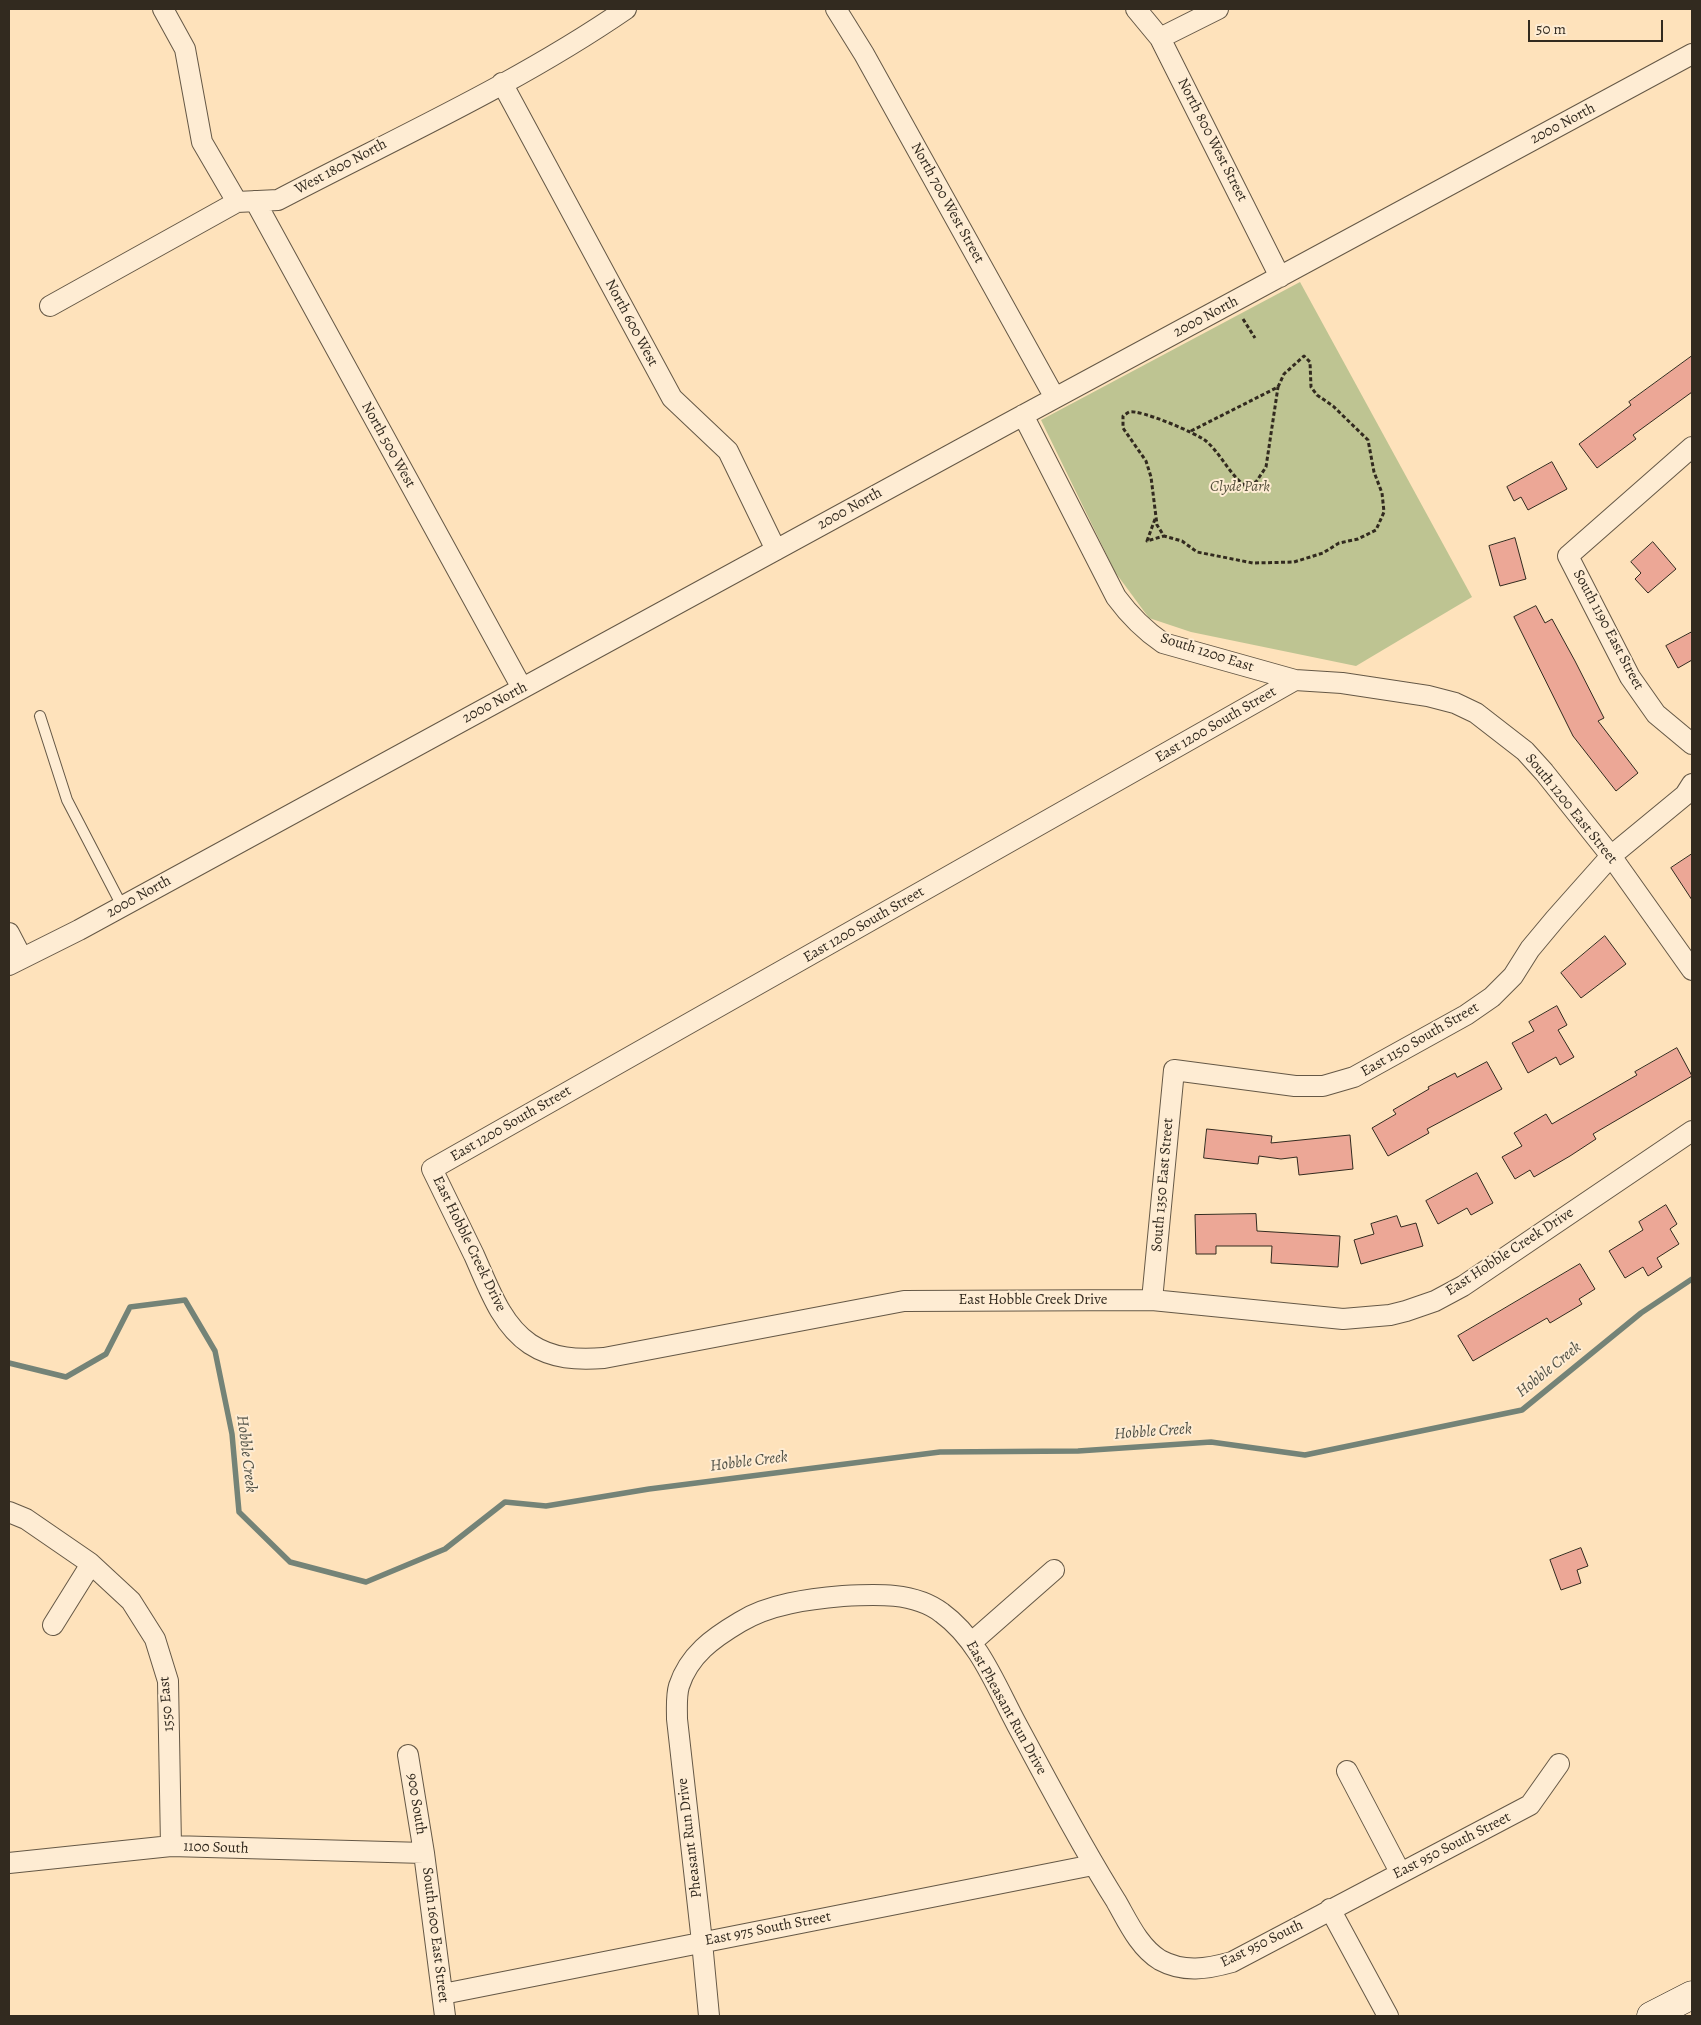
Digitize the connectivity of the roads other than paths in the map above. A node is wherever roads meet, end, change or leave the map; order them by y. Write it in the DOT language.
graph roads {
  1 [pos="163,9"];
  2 [pos="626,9"];
  3 [pos="836,9"];
  4 [pos="1136,9"];
  5 [pos="1218,9"];
  6 [pos="1160,38"];
  7 [pos="1692,54"];
  8 [pos="502,83"];
  9 [pos="246,201"];
  10 [pos="1280,277"];
  11 [pos="50,306"];
  12 [pos="1055,398"];
  13 [pos="1023,415"];
  14 [pos="1692,447"];
  15 [pos="776,550"];
  16 [pos="1295,680"];
  17 [pos="522,688"];
  18 [pos="40,716"];
  19 [pos="1692,744"];
  20 [pos="1692,784"];
  21 [pos="1611,856"];
  22 [pos="122,906"];
  23 [pos="9,933"];
  24 [pos="15,962"];
  25 [pos="1692,970"];
  26 [pos="1174,1070"];
  27 [pos="1692,1131"];
  28 [pos="432,1169"];
  29 [pos="1152,1300"];
  30 [pos="9,1512"];
  31 [pos="91,1564"];
  32 [pos="1054,1570"];
  33 [pos="53,1625"];
  34 [pos="972,1642"];
  35 [pos="690,1661"];
  36 [pos="408,1755"];
  37 [pos="1558,1764"];
  38 [pos="1346,1771"];
  39 [pos="171,1846"];
  40 [pos="424,1853"];
  41 [pos="9,1863"];
  42 [pos="1093,1865"];
  43 [pos="1400,1872"];
  44 [pos="1330,1909"];
  45 [pos="702,1942"];
  46 [pos="443,1994"];
  47 [pos="1692,1994"];
  48 [pos="1660,2014"];
  49 [pos="445,2016"];
  50 [pos="709,2016"];
  51 [pos="1388,2016"];
  1 -- 9 [label="street, North 500 West"];
  2 -- 8 [label="street, West 1800 North"];
  3 -- 12 [label="street, North 700 West Street"];
  4 -- 6 [label="street, North 800 West Street"];
  5 -- 6 [label="street"];
  6 -- 10 [label="street, North 800 West Street"];
  7 -- 10 [label="street, 2000 North"];
  8 -- 9 [label="street, West 1800 North"];
  8 -- 15 [label="street, North 600 West"];
  9 -- 11 [label="street, West 1800 North"];
  9 -- 17 [label="street, North 500 West"];
  10 -- 12 [label="street, 2000 North"];
  12 -- 13 [label="street, 2000 North"];
  13 -- 15 [label="street, 2000 North"];
  13 -- 16 [label="street, South 1200 East"];
  14 -- 19 [label="street, South 1190 East Street"];
  15 -- 17 [label="street, 2000 North"];
  16 -- 21 [label="street, South 1200 East Street"];
  16 -- 28 [label="street, East 1200 South Street"];
  17 -- 22 [label="street, 2000 North"];
  18 -- 22 [label="lane"];
  20 -- 21 [label="street, East 1150 South Street"];
  21 -- 25 [label="street, South 1200 East Street"];
  21 -- 26 [label="street, East 1150 South Street"];
  22 -- 24 [label="street, 2000 North"];
  23 -- 24 [label="street"];
  26 -- 29 [label="street, South 1350 East Street"];
  27 -- 29 [label="street, East Hobble Creek Drive"];
  28 -- 29 [label="street, East Hobble Creek Drive"];
  30 -- 31 [label="street, 1550 East"];
  31 -- 33 [label="street"];
  31 -- 39 [label="street, 1550 East"];
  32 -- 34 [label="street"];
  34 -- 35 [label="street, East Pheasant Run Drive"];
  34 -- 42 [label="street, East Pheasant Run Drive"];
  35 -- 45 [label="street, Pheasant Run Drive"];
  36 -- 40 [label="street, 900 South"];
  37 -- 43 [label="street, East 950 South Street"];
  38 -- 43 [label="street"];
  39 -- 40 [label="street, 1100 South"];
  39 -- 41 [label="street, 1100 South"];
  40 -- 46 [label="street, South 1600 East Street"];
  42 -- 44 [label="street, East 950 South"];
  42 -- 45 [label="street, East 975 South Street"];
  43 -- 44 [label="street, East 950 South Street"];
  44 -- 51 [label="street"];
  45 -- 46 [label="street, East 975 South Street"];
  45 -- 50 [label="street, Pheasant Run Drive"];
  46 -- 49 [label="street, South 1600 East Street"];
  47 -- 48 [label="street"];
}
